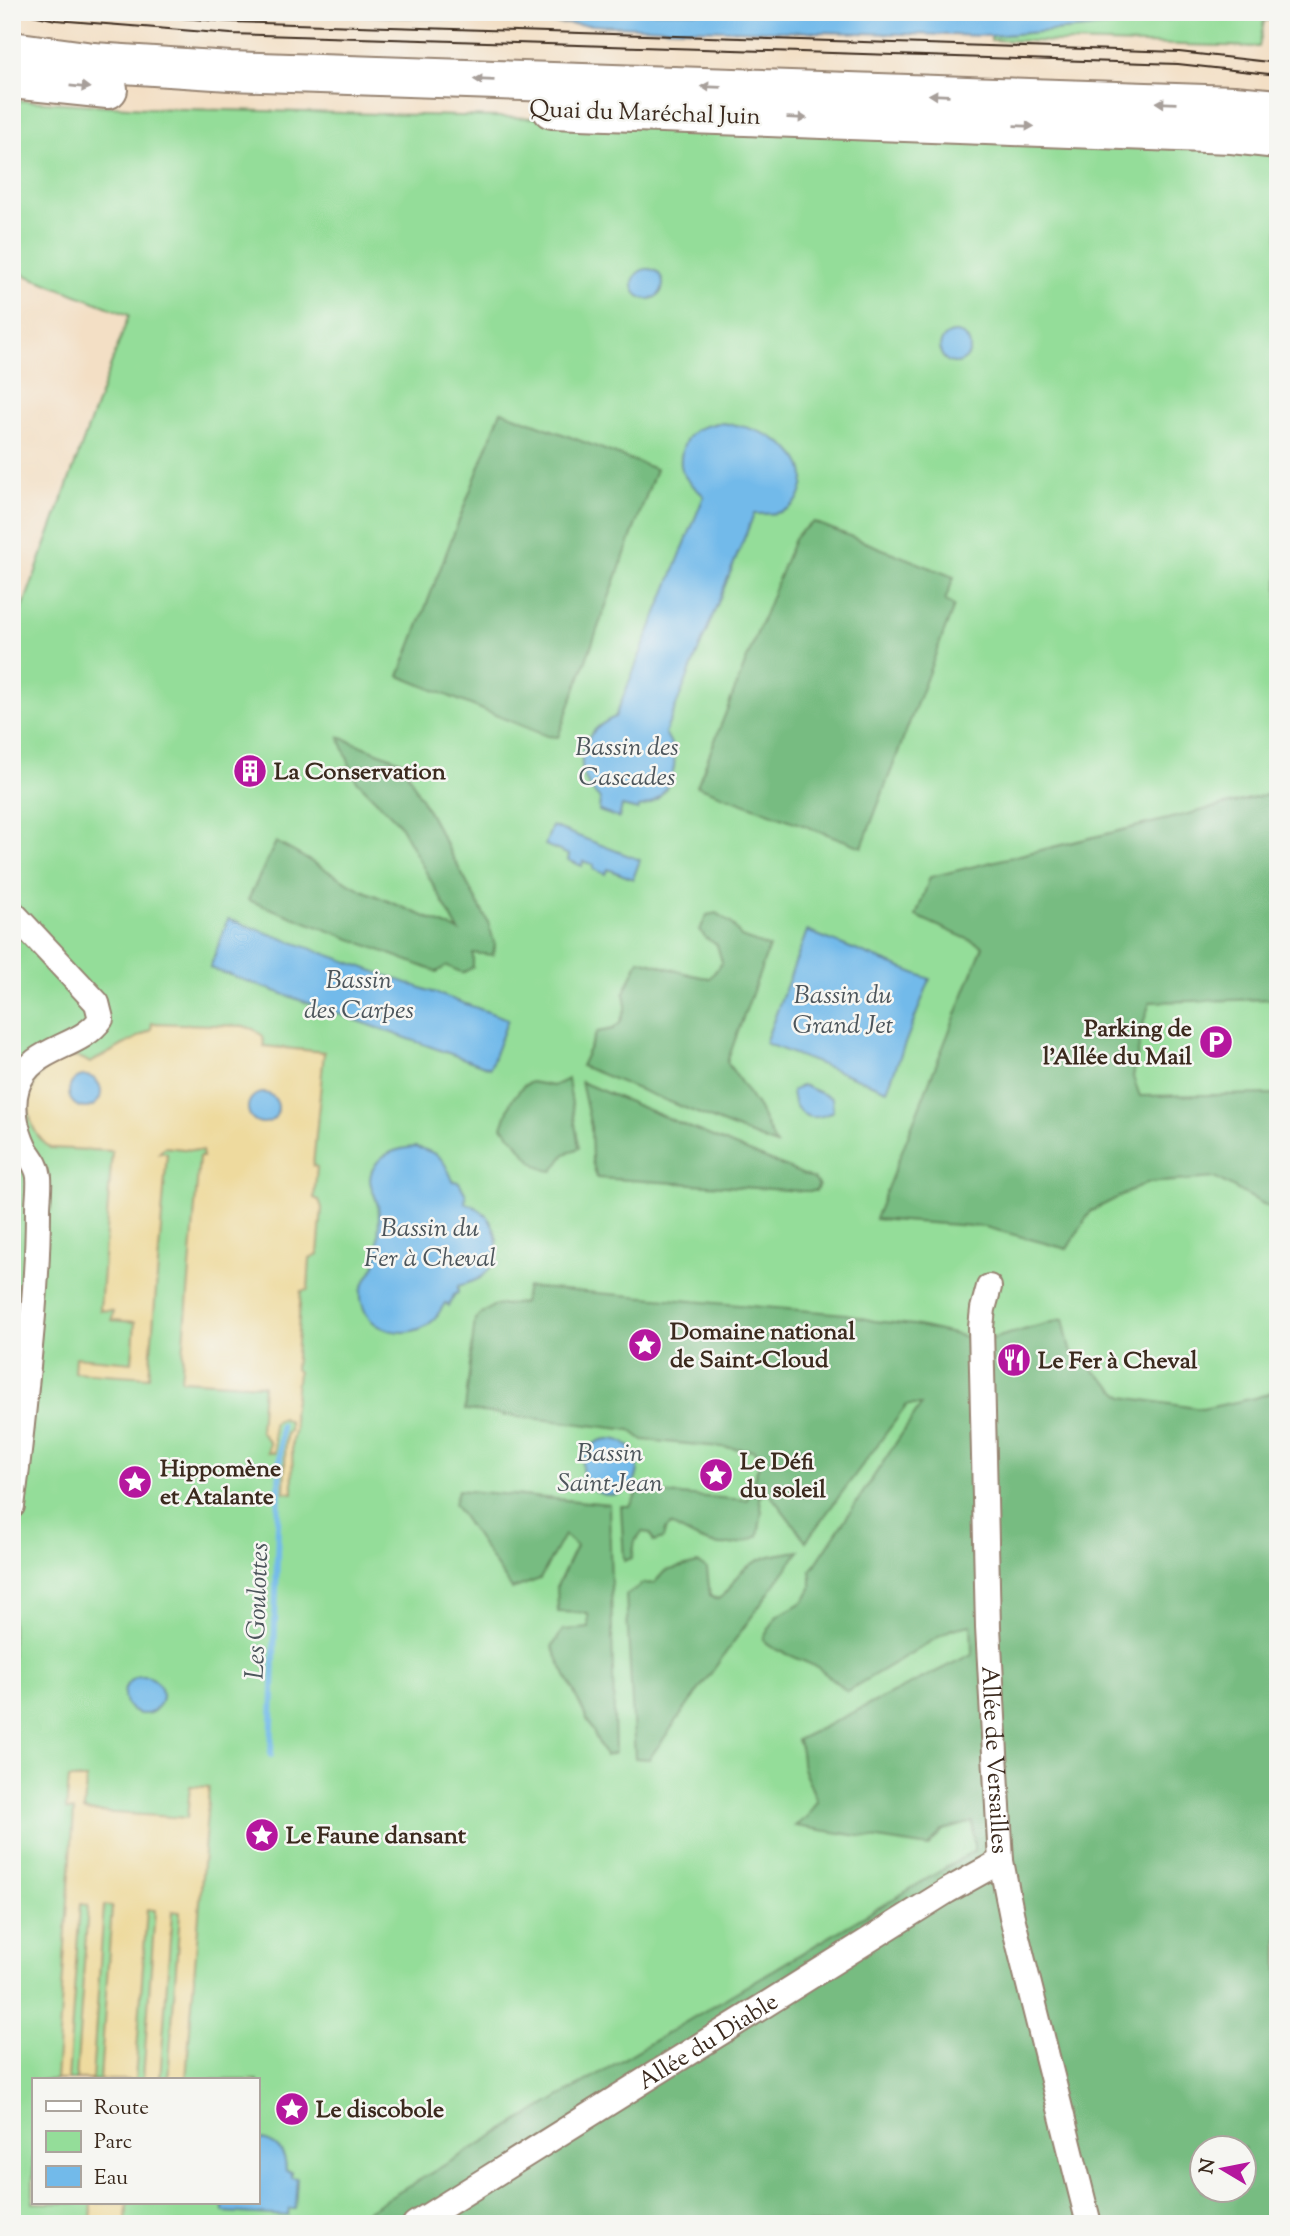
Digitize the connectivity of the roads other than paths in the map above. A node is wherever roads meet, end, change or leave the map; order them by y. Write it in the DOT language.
graph roads {
  1 [pos="12,51"];
  2 [pos="12,79"];
  3 [pos="1278,109"];
  4 [pos="1278,139"];
  5 [pos="12,912"];
  6 [pos="989,1287"];
  7 [pos="12,1506"];
  8 [pos="1001,1860"];
  9 [pos="415,2224"];
  10 [pos="1089,2224"];
  3 -- 1 [label="main road, Quai du Maréchal Juin, one-way"];
  2 -- 4 [label="main road, Quai du Maréchal Juin, one-way"];
  5 -- 7 [label="street"];
  6 -- 8 [label="street, Allée de Versailles"];
  8 -- 9 [label="street, Allée du Diable"];
  8 -- 10 [label="street, Allée de Versailles"];
}
